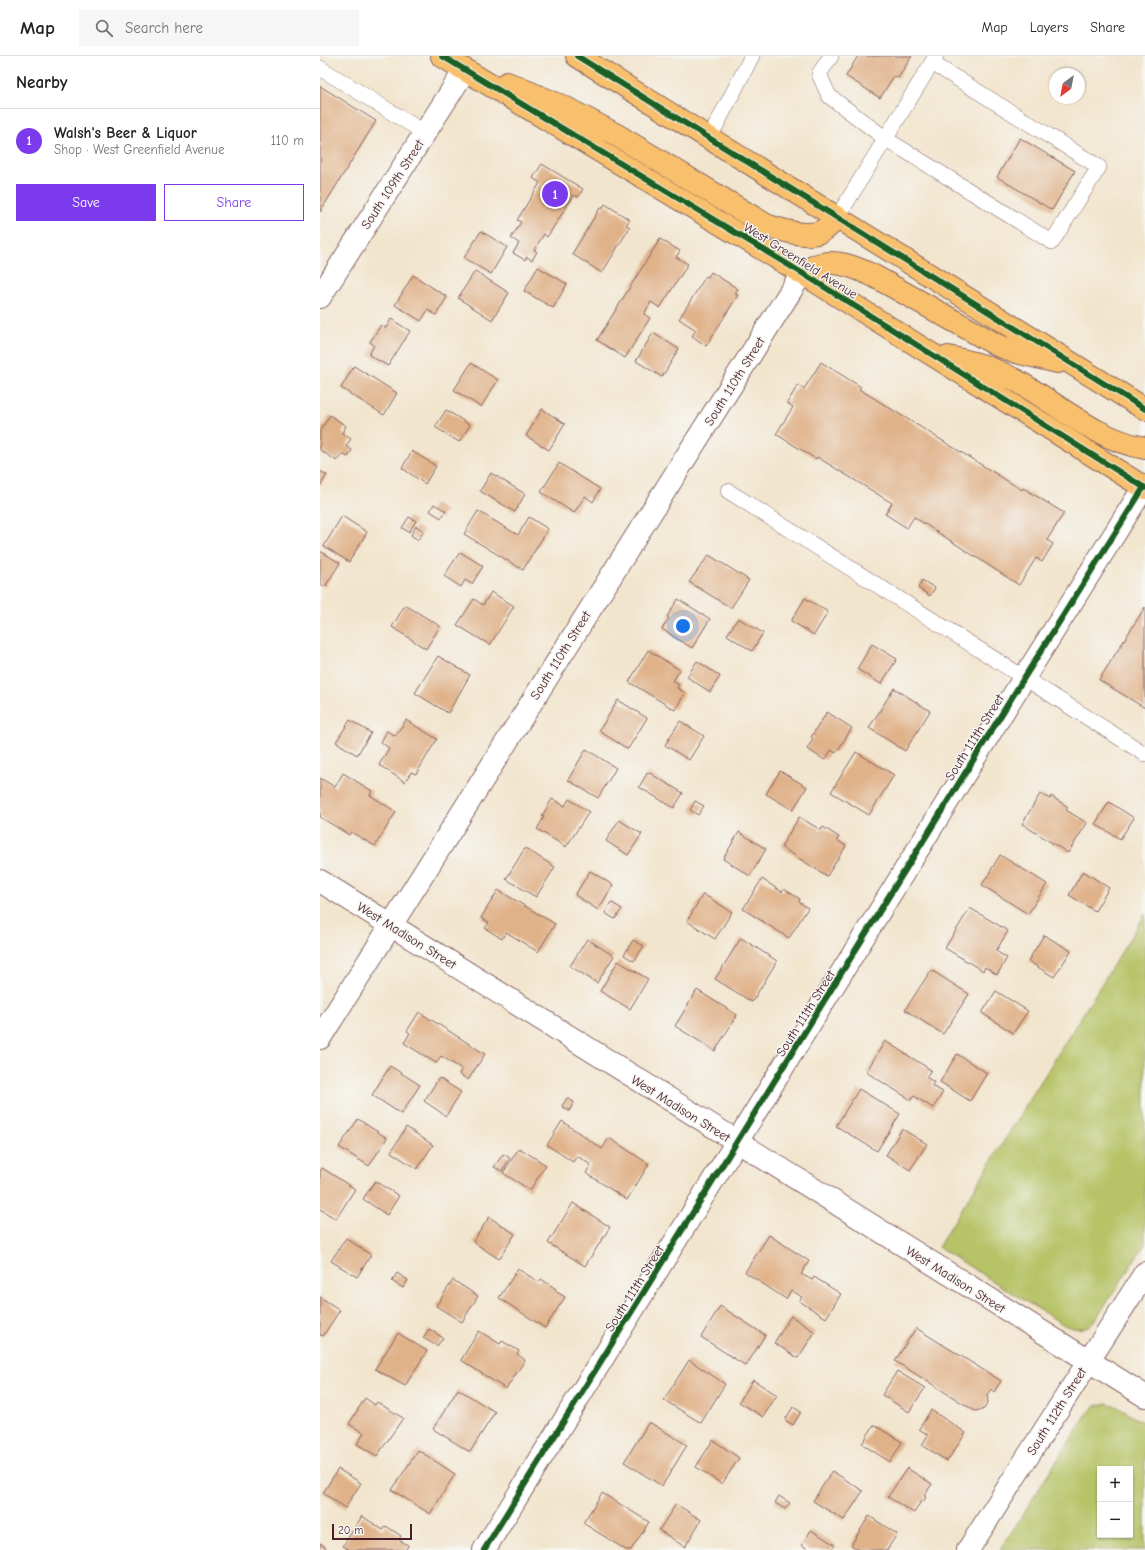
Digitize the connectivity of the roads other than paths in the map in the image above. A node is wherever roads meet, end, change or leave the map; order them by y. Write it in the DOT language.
graph roads {
  1 [pos="442,56"];
  2 [pos="577,56"];
  3 [pos="832,56"];
  4 [pos="746,58"];
  5 [pos="934,59"];
  6 [pos="320,68"];
  7 [pos="465,70"];
  8 [pos="425,132"];
  9 [pos="709,139"];
  10 [pos="886,139"];
  11 [pos="837,218"];
  12 [pos="802,273"];
  13 [pos="320,297"];
  14 [pos="927,351"];
  15 [pos="1074,365"];
  16 [pos="1145,409"];
  17 [pos="1145,448"];
  18 [pos="1144,488"];
  19 [pos="728,491"];
  20 [pos="1024,678"];
  21 [pos="1145,754"];
  22 [pos="320,881"];
  23 [pos="390,925"];
  24 [pos="320,1038"];
  25 [pos="738,1143"];
  26 [pos="1145,1274"];
  27 [pos="1088,1361"];
  28 [pos="1145,1396"];
  29 [pos="484,1550"];
  30 [pos="968,1550"];
  1 -- 7 [label="main road, West Greenfield Avenue"];
  2 -- 9 [label="main road"];
  3 -- 10 [label="lane"];
  4 -- 9 [label="lane"];
  5 -- 10 [label="lane"];
  5 -- 10 [label="lane"];
  6 -- 8 [label="lane"];
  7 -- 8 [label="street, South 109th Street"];
  7 -- 11 [label="main road"];
  7 -- 12 [label="main road, West Greenfield Avenue"];
  8 -- 13 [label="street, South 109th Street"];
  9 -- 11 [label="main road"];
  10 -- 11 [label="lane"];
  11 -- 15 [label="main road"];
  12 -- 14 [label="main road, West Greenfield Avenue"];
  12 -- 15 [label="main road"];
  12 -- 23 [label="street, South 110th Street"];
  14 -- 17 [label="main road"];
  14 -- 18 [label="main road, West Greenfield Avenue"];
  15 -- 16 [label="main road"];
  18 -- 20 [label="street, South 111th Street"];
  19 -- 20 [label="lane"];
  20 -- 21 [label="lane"];
  20 -- 25 [label="street, South 111th Street"];
  22 -- 23 [label="street, West Madison Street"];
  23 -- 24 [label="street, South 110th Street"];
  23 -- 25 [label="street, West Madison Street"];
  25 -- 27 [label="street, West Madison Street"];
  25 -- 29 [label="street, South 111th Street"];
  26 -- 27 [label="street, South 112th Street"];
  27 -- 28 [label="street, West Madison Street"];
  27 -- 30 [label="street, South 112th Street"];
}
